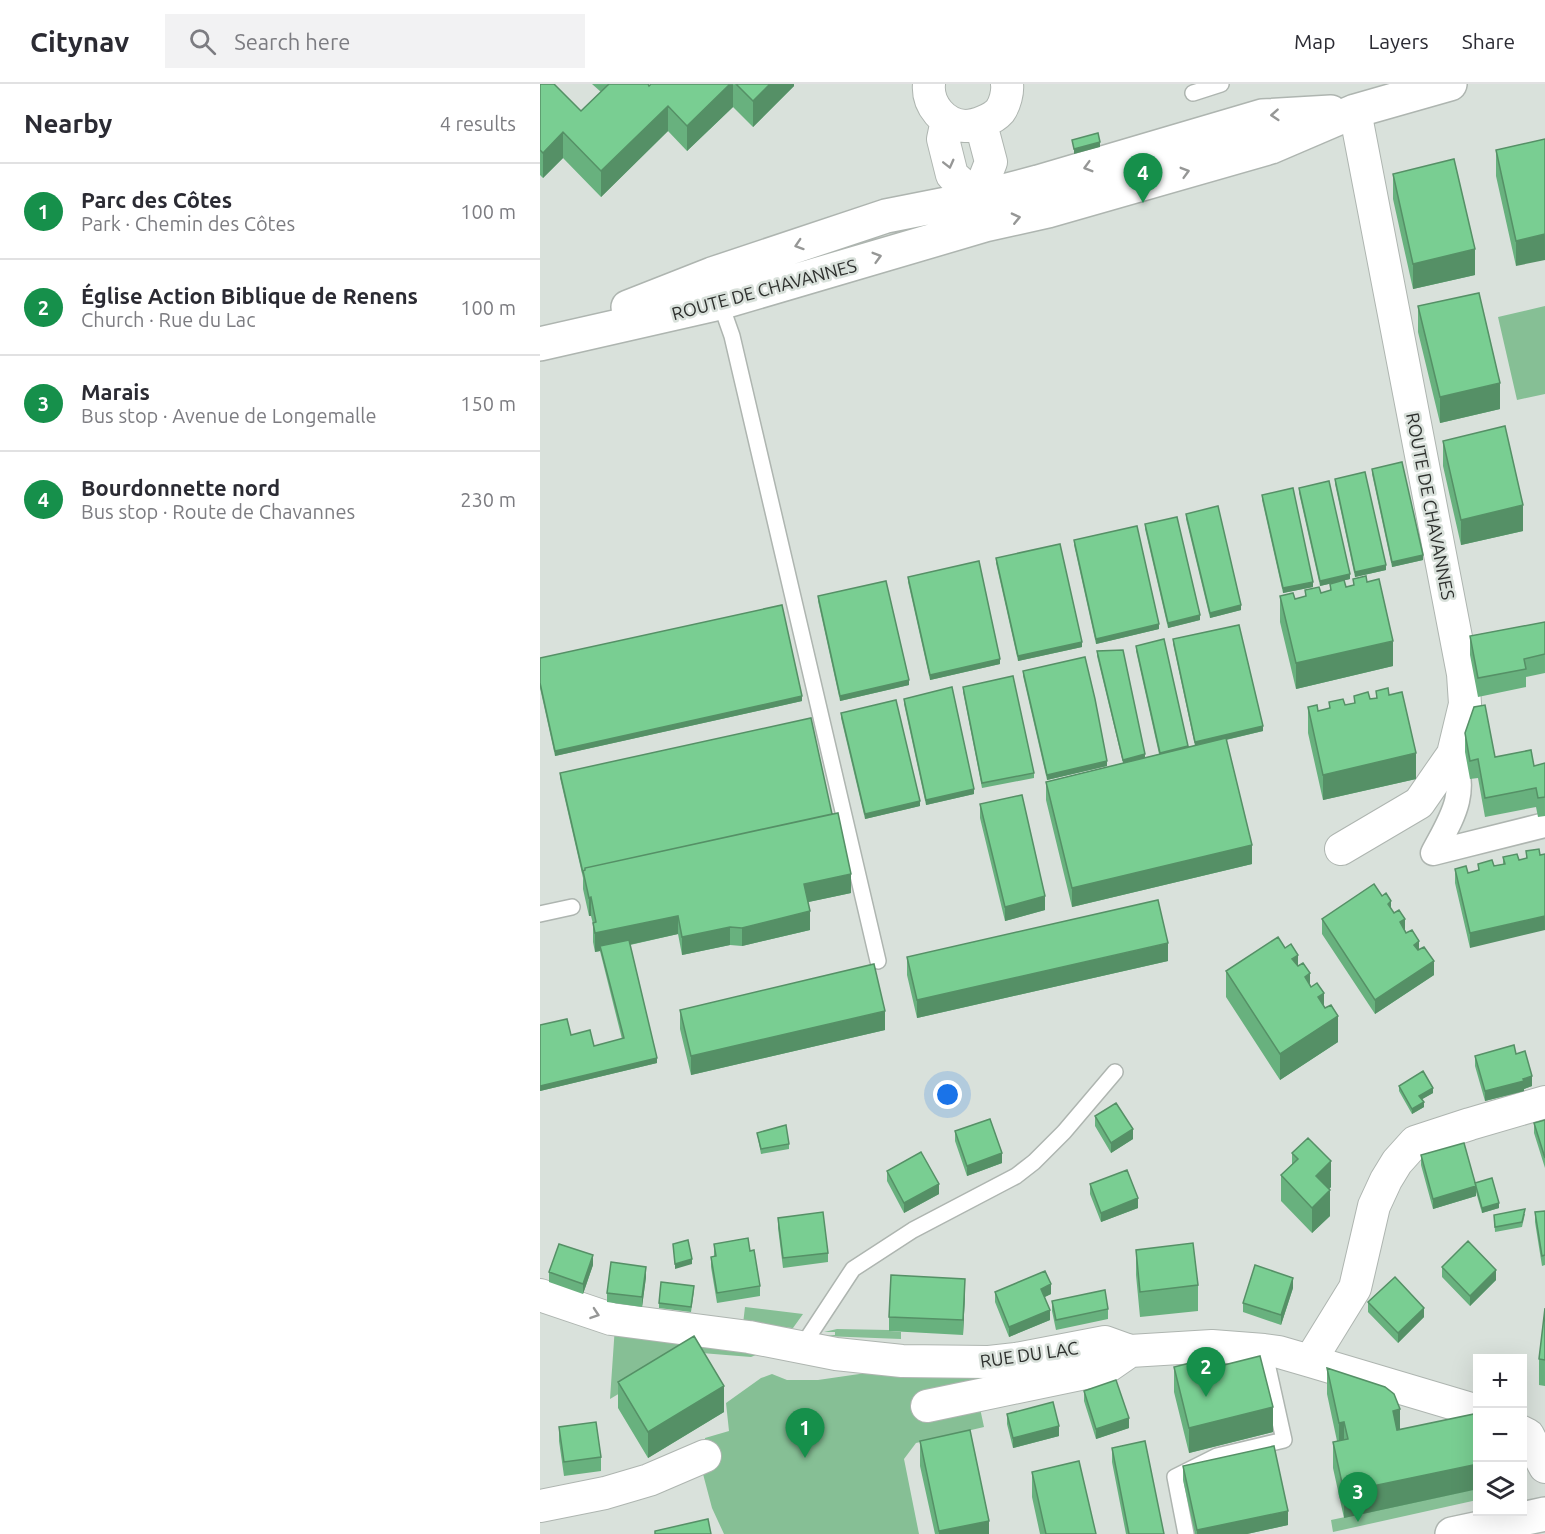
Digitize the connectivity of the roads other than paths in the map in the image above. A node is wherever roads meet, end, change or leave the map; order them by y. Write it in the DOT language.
graph roads {
  1 [pos="929,84"];
  2 [pos="1007,84"];
  3 [pos="1221,84"];
  4 [pos="1450,84"];
  5 [pos="1193,93"];
  6 [pos="1355,111"];
  7 [pos="947,120"];
  8 [pos="981,124"];
  9 [pos="981,212"];
  10 [pos="716,289"];
  11 [pos="540,343"];
  12 [pos="1452,754"];
  13 [pos="1545,825"];
  14 [pos="1341,849"];
  15 [pos="572,907"];
  16 [pos="540,914"];
  17 [pos="878,961"];
  18 [pos="1115,1072"];
  19 [pos="1545,1102"];
  20 [pos="540,1295"];
  21 [pos="793,1346"];
  22 [pos="1264,1350"];
  23 [pos="1130,1351"];
  24 [pos="1310,1361"];
  25 [pos="927,1406"];
  26 [pos="1473,1410"];
  27 [pos="1532,1434"];
  28 [pos="705,1456"];
  29 [pos="1545,1467"];
  30 [pos="540,1506"];
  31 [pos="1545,1514"];
  32 [pos="1459,1533"];
  33 [pos="1186,1534"];
  1 -- 7 [label="street"];
  2 -- 8 [label="street"];
  3 -- 5 [label="lane"];
  4 -- 6 [label="main road, ROUTE DE CHAVANNES"];
  6 -- 9 [label="main road, ROUTE DE CHAVANNES"];
  6 -- 12 [label="street, ROUTE DE CHAVANNES"];
  7 -- 8 [label="street"];
  7 -- 9 [label="street, one-way"];
  8 -- 9 [label="street"];
  9 -- 10 [label="main road, ROUTE DE CHAVANNES"];
  10 -- 11 [label="main road, ROUTE DE CHAVANNES"];
  10 -- 17 [label="lane"];
  12 -- 13 [label="street"];
  12 -- 14 [label="street, ROUTE DE CHAVANNES"];
  15 -- 16 [label="lane"];
  18 -- 21 [label="lane"];
  19 -- 24 [label="street"];
  20 -- 21 [label="street, RUE DU LAC, one-way"];
  21 -- 23 [label="street, RUE DU LAC"];
  22 -- 23 [label="street, RUE DU LAC"];
  22 -- 24 [label="street, RUE DU LAC"];
  22 -- 33 [label="lane"];
  23 -- 25 [label="street"];
  24 -- 26 [label="street, RUE DU LAC"];
  27 -- 29 [label="street"];
  28 -- 30 [label="street"];
  31 -- 32 [label="main road"];
}
